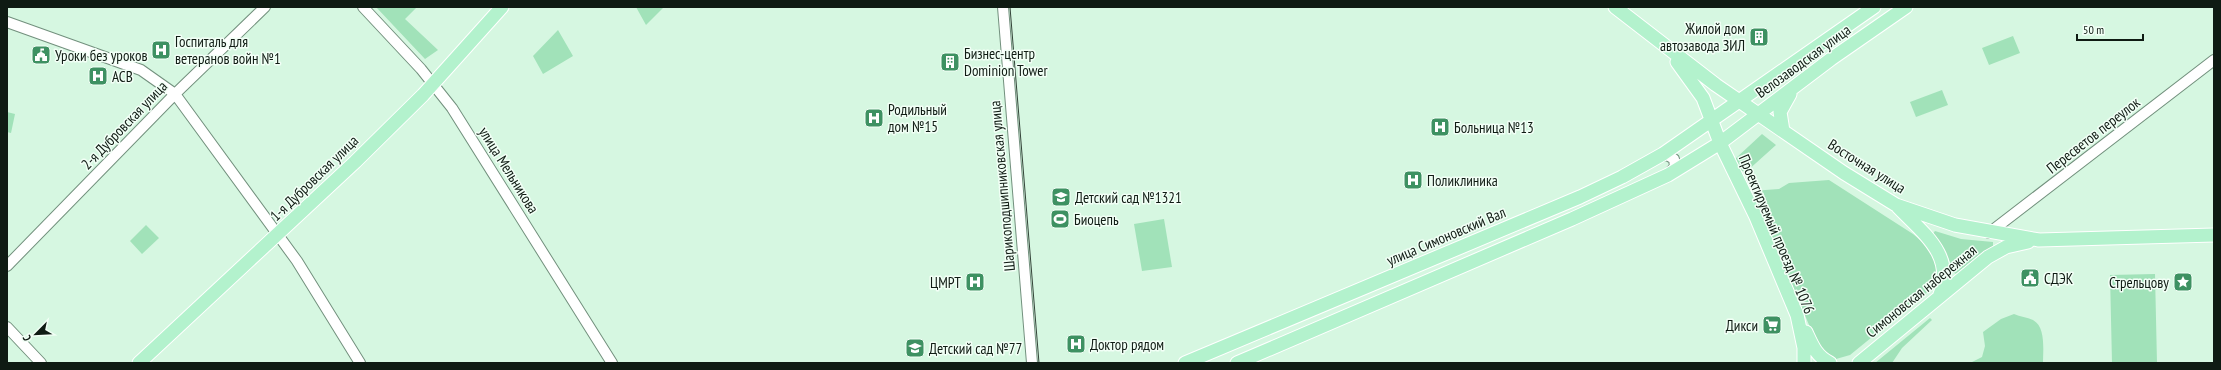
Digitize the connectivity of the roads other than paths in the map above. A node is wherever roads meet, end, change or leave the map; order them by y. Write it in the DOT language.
graph roads {
  1 [pos="265,7"];
  2 [pos="363,7"];
  3 [pos="502,7"];
  4 [pos="1003,7"];
  5 [pos="1615,7"];
  6 [pos="1874,7"];
  7 [pos="1906,7"];
  8 [pos="7,22"];
  9 [pos="1662,45"];
  10 [pos="2214,60"];
  11 [pos="1799,83"];
  12 [pos="434,84"];
  13 [pos="175,94"];
  14 [pos="1739,100"];
  15 [pos="1758,114"];
  16 [pos="1711,120"];
  17 [pos="1783,131"];
  18 [pos="1720,143"];
  19 [pos="1659,156"];
  20 [pos="1668,175"];
  21 [pos="1896,205"];
  22 [pos="1989,233"];
  23 [pos="2214,235"];
  24 [pos="278,236"];
  25 [pos="2039,240"];
  26 [pos="2006,247"];
  27 [pos="7,266"];
  28 [pos="1939,297"];
  29 [pos="1797,315"];
  30 [pos="7,327"];
  31 [pos="1858,362"];
  32 [pos="41,363"];
  33 [pos="139,363"];
  34 [pos="360,363"];
  35 [pos="612,363"];
  36 [pos="1032,363"];
  37 [pos="1185,363"];
  38 [pos="1237,363"];
  39 [pos="1804,363"];
  40 [pos="1830,363"];
  1 -- 13 [label="street, 2-я Дубровская улица"];
  2 -- 12 [label="street, улица Мельникова"];
  3 -- 12 [label="main road, 1-я Дубровская улица"];
  4 -- 36 [label="street, Шарикоподшипниковская улица"];
  5 -- 9 [label="main road"];
  6 -- 14 [label="main road, Велозаводская улица"];
  7 -- 11 [label="main road, Велозаводская улица"];
  8 -- 13 [label="street"];
  9 -- 14 [label="main road, Восточная улица"];
  9 -- 16 [label="main road, Проектируемый проезд № 1076"];
  10 -- 22 [label="street, Пересветов переулок"];
  11 -- 15 [label="main road, Велозаводская улица"];
  11 -- 17 [label="main road"];
  12 -- 24 [label="main road, 1-я Дубровская улица"];
  12 -- 35 [label="street, улица Мельникова"];
  13 -- 24 [label="street"];
  13 -- 27 [label="street, 2-я Дубровская улица"];
  14 -- 15 [label="main road, Восточная улица"];
  14 -- 16 [label="main road, Велозаводская улица"];
  15 -- 17 [label="main road, Восточная улица"];
  15 -- 18 [label="main road, Велозаводская улица"];
  16 -- 18 [label="main road, Проектируемый проезд № 1076"];
  16 -- 19 [label="main road, улица Симоновский Вал"];
  17 -- 21 [label="main road, Восточная улица"];
  18 -- 20 [label="main road"];
  18 -- 29 [label="main road, Проектируемый проезд № 1076"];
  19 -- 20 [label="street"];
  19 -- 37 [label="main road, улица Симоновский Вал"];
  20 -- 38 [label="main road"];
  21 -- 22 [label="main road, Восточная улица"];
  21 -- 28 [label="main road"];
  22 -- 25 [label="main road, Восточная улица"];
  23 -- 25 [label="main road, Восточная улица"];
  24 -- 33 [label="main road, 1-я Дубровская улица"];
  24 -- 34 [label="street"];
  25 -- 26 [label="main road, Восточная улица"];
  26 -- 28 [label="main road, Симоновская набережная"];
  28 -- 31 [label="main road, Симоновская набережная"];
  29 -- 39 [label="main road, Проектируемый проезд № 1076"];
  29 -- 40 [label="main road"];
  30 -- 32 [label="street"];
}
